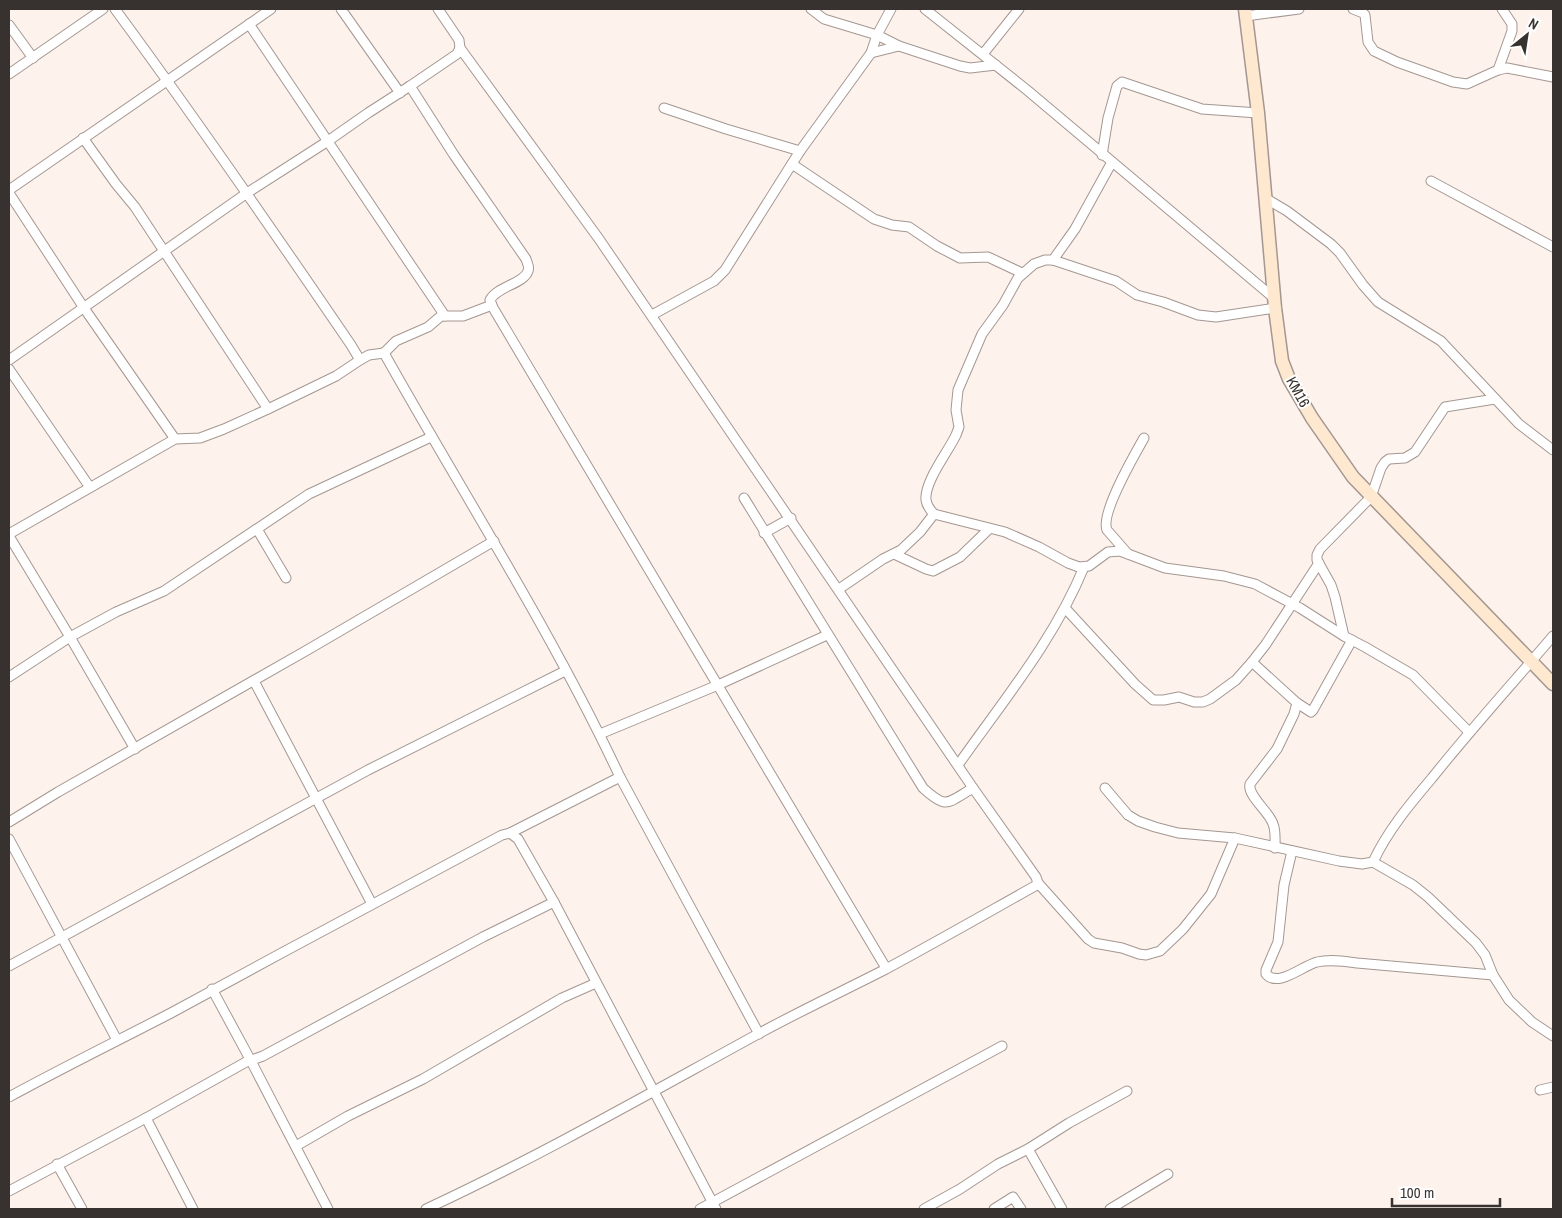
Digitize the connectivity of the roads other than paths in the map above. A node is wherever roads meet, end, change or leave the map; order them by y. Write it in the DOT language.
graph roads {
  1 [pos="103,9"];
  2 [pos="115,9"];
  3 [pos="271,9"];
  4 [pos="341,9"];
  5 [pos="438,9"];
  6 [pos="811,9"];
  7 [pos="892,9"];
  8 [pos="925,9"];
  9 [pos="1019,9"];
  10 [pos="1299,9"];
  11 [pos="1353,9"];
  12 [pos="1502,9"];
  13 [pos="1245,12"];
  14 [pos="249,24"];
  15 [pos="9,25"];
  16 [pos="877,35"];
  17 [pos="899,46"];
  18 [pos="460,48"];
  19 [pos="871,53"];
  20 [pos="983,54"];
  21 [pos="33,58"];
  22 [pos="996,65"];
  23 [pos="1498,70"];
  24 [pos="9,74"];
  25 [pos="1553,77"];
  26 [pos="168,81"];
  27 [pos="410,86"];
  28 [pos="400,93"];
  29 [pos="664,108"];
  30 [pos="1258,113"];
  31 [pos="83,138"];
  32 [pos="328,141"];
  33 [pos="800,151"];
  34 [pos="1102,155"];
  35 [pos="1112,162"];
  36 [pos="792,164"];
  37 [pos="1431,181"];
  38 [pos="9,191"];
  39 [pos="247,193"];
  40 [pos="1265,198"];
  41 [pos="1553,247"];
  42 [pos="165,252"];
  43 [pos="1053,260"];
  44 [pos="1022,274"];
  45 [pos="1274,303"];
  46 [pos="492,305"];
  47 [pos="84,308"];
  48 [pos="652,315"];
  49 [pos="445,316"];
  50 [pos="384,353"];
  51 [pos="9,360"];
  52 [pos="360,360"];
  53 [pos="9,369"];
  54 [pos="1495,399"];
  55 [pos="268,409"];
  56 [pos="431,437"];
  57 [pos="1144,438"];
  58 [pos="175,439"];
  59 [pos="1553,450"];
  60 [pos="89,486"];
  61 [pos="1371,497"];
  62 [pos="744,498"];
  63 [pos="934,514"];
  64 [pos="791,518"];
  65 [pos="257,529"];
  66 [pos="989,529"];
  67 [pos="764,533"];
  68 [pos="9,534"];
  69 [pos="494,541"];
  70 [pos="894,554"];
  71 [pos="1128,554"];
  72 [pos="1319,563"];
  73 [pos="1084,567"];
  74 [pos="286,578"];
  75 [pos="839,589"];
  76 [pos="1292,603"];
  77 [pos="1065,608"];
  78 [pos="827,635"];
  79 [pos="1553,636"];
  80 [pos="70,637"];
  81 [pos="1348,638"];
  82 [pos="1532,661"];
  83 [pos="1252,662"];
  84 [pos="565,671"];
  85 [pos="9,677"];
  86 [pos="254,681"];
  87 [pos="1553,684"];
  88 [pos="718,685"];
  89 [pos="1297,702"];
  90 [pos="1468,732"];
  91 [pos="600,734"];
  92 [pos="135,749"];
  93 [pos="958,765"];
  94 [pos="620,777"];
  95 [pos="973,788"];
  96 [pos="1105,788"];
  97 [pos="316,799"];
  98 [pos="9,822"];
  99 [pos="510,833"];
  100 [pos="1235,838"];
  101 [pos="9,839"];
  102 [pos="1274,848"];
  103 [pos="1292,851"];
  104 [pos="1373,862"];
  105 [pos="1038,883"];
  106 [pos="554,902"];
  107 [pos="372,904"];
  108 [pos="62,937"];
  109 [pos="9,966"];
  110 [pos="886,968"];
  111 [pos="1493,975"];
  112 [pos="596,983"];
  113 [pos="212,990"];
  114 [pos="759,1034"];
  115 [pos="1553,1036"];
  116 [pos="118,1040"];
  117 [pos="1002,1046"];
  118 [pos="252,1061"];
  119 [pos="1553,1087"];
  120 [pos="1540,1090"];
  121 [pos="1127,1091"];
  122 [pos="654,1093"];
  123 [pos="9,1097"];
  124 [pos="146,1118"];
  125 [pos="296,1146"];
  126 [pos="1028,1149"];
  127 [pos="57,1164"];
  128 [pos="1168,1174"];
  129 [pos="9,1191"];
  130 [pos="714,1206"];
  131 [pos="82,1209"];
  132 [pos="193,1209"];
  133 [pos="328,1209"];
  134 [pos="426,1209"];
  135 [pos="700,1209"];
  136 [pos="924,1209"];
  137 [pos="994,1209"];
  138 [pos="1021,1209"];
  139 [pos="1062,1209"];
  140 [pos="1110,1209"];
  1 -- 21 [label="street"];
  2 -- 26 [label="street"];
  3 -- 14 [label="street"];
  4 -- 28 [label="street"];
  5 -- 18 [label="street"];
  6 -- 16 [label="street"];
  7 -- 16 [label="street"];
  8 -- 20 [label="street"];
  9 -- 20 [label="street"];
  10 -- 13 [label="street"];
  11 -- 23 [label="street"];
  12 -- 23 [label="street"];
  13 -- 30 [label="street, KM16"];
  14 -- 26 [label="street"];
  14 -- 32 [label="street"];
  15 -- 21 [label="street"];
  16 -- 17 [label="street"];
  16 -- 19 [label="street"];
  17 -- 19 [label="street"];
  17 -- 22 [label="street"];
  18 -- 27 [label="street"];
  18 -- 48 [label="street"];
  19 -- 33 [label="street"];
  20 -- 22 [label="street"];
  21 -- 24 [label="street"];
  22 -- 34 [label="street"];
  23 -- 25 [label="street"];
  26 -- 31 [label="street"];
  26 -- 39 [label="street"];
  27 -- 28 [label="street"];
  27 -- 46 [label="street"];
  28 -- 32 [label="street"];
  29 -- 33 [label="street"];
  30 -- 34 [label="street"];
  30 -- 40 [label="street, KM16"];
  31 -- 38 [label="street"];
  31 -- 42 [label="street"];
  32 -- 39 [label="street"];
  32 -- 49 [label="street"];
  33 -- 36 [label="street"];
  34 -- 35 [label="street"];
  35 -- 43 [label="street"];
  35 -- 45 [label="street"];
  36 -- 44 [label="street"];
  36 -- 48 [label="street"];
  37 -- 41 [label="street"];
  38 -- 47 [label="street"];
  39 -- 42 [label="street"];
  39 -- 52 [label="street"];
  40 -- 45 [label="street, KM16"];
  40 -- 54 [label="street"];
  42 -- 47 [label="street"];
  42 -- 55 [label="street"];
  43 -- 44 [label="street"];
  43 -- 45 [label="street"];
  44 -- 63 [label="street"];
  45 -- 61 [label="street, KM16"];
  46 -- 49 [label="street"];
  46 -- 88 [label="street"];
  47 -- 51 [label="street"];
  47 -- 58 [label="street"];
  48 -- 64 [label="street"];
  49 -- 50 [label="street"];
  50 -- 52 [label="street"];
  50 -- 56 [label="street"];
  52 -- 55 [label="street"];
  53 -- 60 [label="street"];
  54 -- 59 [label="street"];
  54 -- 61 [label="street"];
  55 -- 58 [label="street"];
  56 -- 65 [label="street"];
  56 -- 69 [label="street"];
  57 -- 71 [label="street"];
  58 -- 60 [label="street"];
  60 -- 68 [label="street"];
  61 -- 72 [label="street"];
  61 -- 82 [label="street, KM16"];
  62 -- 67 [label="street"];
  63 -- 66 [label="street"];
  63 -- 70 [label="street"];
  64 -- 67 [label="street"];
  64 -- 75 [label="street"];
  65 -- 74 [label="street"];
  65 -- 80 [label="street"];
  66 -- 70 [label="street"];
  66 -- 73 [label="street"];
  67 -- 78 [label="street"];
  68 -- 80 [label="street"];
  69 -- 84 [label="street"];
  69 -- 86 [label="street"];
  70 -- 75 [label="street"];
  71 -- 73 [label="street"];
  71 -- 76 [label="street"];
  72 -- 76 [label="street"];
  72 -- 81 [label="street"];
  73 -- 77 [label="street"];
  75 -- 93 [label="street"];
  76 -- 81 [label="street"];
  76 -- 83 [label="street"];
  77 -- 83 [label="street"];
  77 -- 93 [label="street"];
  78 -- 88 [label="street"];
  78 -- 95 [label="street"];
  79 -- 82 [label="street"];
  80 -- 85 [label="street"];
  80 -- 92 [label="street"];
  81 -- 89 [label="street"];
  81 -- 90 [label="street"];
  82 -- 87 [label="street, KM16"];
  82 -- 90 [label="street"];
  83 -- 89 [label="street"];
  84 -- 91 [label="street"];
  84 -- 97 [label="street"];
  86 -- 92 [label="street"];
  86 -- 97 [label="street"];
  88 -- 91 [label="street"];
  88 -- 110 [label="street"];
  89 -- 102 [label="street"];
  90 -- 104 [label="street"];
  91 -- 94 [label="street"];
  92 -- 98 [label="street"];
  93 -- 95 [label="street"];
  94 -- 99 [label="street"];
  94 -- 114 [label="street"];
  95 -- 105 [label="street"];
  96 -- 100 [label="street"];
  97 -- 107 [label="street"];
  97 -- 108 [label="street"];
  99 -- 106 [label="street"];
  99 -- 107 [label="street"];
  100 -- 102 [label="street"];
  100 -- 105 [label="street"];
  101 -- 108 [label="street"];
  102 -- 103 [label="street"];
  103 -- 104 [label="street"];
  103 -- 111 [label="street"];
  104 -- 111 [label="street"];
  105 -- 110 [label="street"];
  106 -- 112 [label="street"];
  106 -- 118 [label="street"];
  107 -- 113 [label="street"];
  108 -- 109 [label="street"];
  108 -- 116 [label="street"];
  110 -- 114 [label="street"];
  111 -- 115 [label="street"];
  112 -- 122 [label="street"];
  112 -- 125 [label="street"];
  113 -- 116 [label="street"];
  113 -- 118 [label="street"];
  114 -- 122 [label="street"];
  116 -- 123 [label="street"];
  117 -- 130 [label="street"];
  118 -- 124 [label="street"];
  118 -- 125 [label="street"];
  119 -- 120 [label="street"];
  121 -- 126 [label="street"];
  122 -- 130 [label="street"];
  122 -- 134 [label="street"];
  124 -- 127 [label="street"];
  124 -- 132 [label="street"];
  125 -- 133 [label="street"];
  126 -- 136 [label="street"];
  126 -- 139 [label="street"];
  127 -- 129 [label="street"];
  127 -- 131 [label="street"];
  128 -- 140 [label="street"];
  130 -- 135 [label="street"];
  137 -- 138 [label="street"];
}
